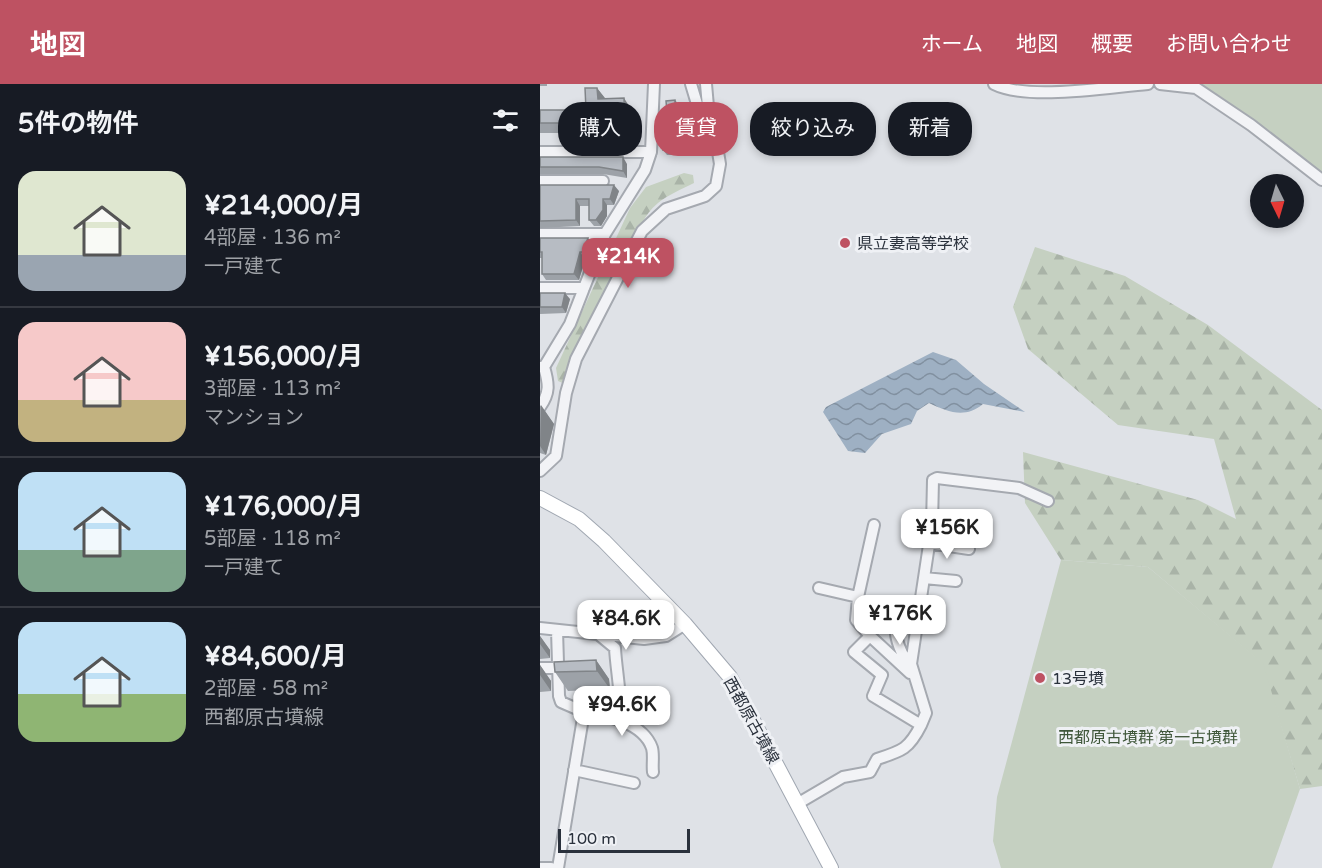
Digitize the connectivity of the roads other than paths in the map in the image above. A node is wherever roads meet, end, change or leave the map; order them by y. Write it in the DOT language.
graph roads {
  1 [pos="654,84"];
  2 [pos="691,84"];
  3 [pos="706,84"];
  4 [pos="993,84"];
  5 [pos="1148,84"];
  6 [pos="1160,84"];
  7 [pos="1194,86"];
  8 [pos="696,102"];
  9 [pos="708,102"];
  10 [pos="540,152"];
  11 [pos="651,152"];
  12 [pos="718,156"];
  13 [pos="1322,180"];
  14 [pos="540,181"];
  15 [pos="603,181"];
  16 [pos="540,234"];
  17 [pos="605,234"];
  18 [pos="540,288"];
  19 [pos="584,288"];
  20 [pos="542,367"];
  21 [pos="540,407"];
  22 [pos="540,471"];
  23 [pos="540,498"];
  24 [pos="1048,501"];
  25 [pos="874,525"];
  26 [pos="929,543"];
  27 [pos="969,549"];
  28 [pos="924,578"];
  29 [pos="956,581"];
  30 [pos="819,588"];
  31 [pos="858,597"];
  32 [pos="894,606"];
  33 [pos="684,624"];
  34 [pos="540,628"];
  35 [pos="557,630"];
  36 [pos="598,634"];
  37 [pos="870,636"];
  38 [pos="540,668"];
  39 [pos="558,668"];
  40 [pos="582,669"];
  41 [pos="912,670"];
  42 [pos="584,712"];
  43 [pos="620,718"];
  44 [pos="921,725"];
  45 [pos="574,770"];
  46 [pos="653,772"];
  47 [pos="634,783"];
  48 [pos="797,804"];
  49 [pos="540,868"];
  50 [pos="551,868"];
  51 [pos="558,868"];
  52 [pos="831,868"];
  1 -- 11 [label="street"];
  2 -- 8 [label="street"];
  3 -- 9 [label="street"];
  4 -- 5 [label="street"];
  6 -- 7 [label="street"];
  7 -- 13 [label="street"];
  10 -- 11 [label="street"];
  11 -- 17 [label="street"];
  12 -- 22 [label="street"];
  14 -- 15 [label="street"];
  16 -- 17 [label="street"];
  17 -- 19 [label="street"];
  18 -- 19 [label="street"];
  19 -- 20 [label="street"];
  20 -- 21 [label="street"];
  23 -- 33 [label="main road, 西都原古墳線"];
  24 -- 26 [label="street"];
  25 -- 31 [label="street"];
  26 -- 27 [label="street"];
  26 -- 28 [label="street"];
  28 -- 29 [label="street"];
  28 -- 41 [label="street"];
  30 -- 31 [label="street"];
  31 -- 37 [label="street"];
  32 -- 41 [label="street"];
  33 -- 36 [label="street"];
  33 -- 48 [label="main road, 西都原古墳線"];
  34 -- 35 [label="street"];
  35 -- 36 [label="street"];
  35 -- 39 [label="street"];
  36 -- 43 [label="street"];
  37 -- 41 [label="street"];
  37 -- 44 [label="street"];
  38 -- 39 [label="street"];
  39 -- 40 [label="street"];
  39 -- 42 [label="street"];
  41 -- 44 [label="street"];
  42 -- 43 [label="street"];
  42 -- 45 [label="street"];
  43 -- 46 [label="street"];
  44 -- 48 [label="street"];
  45 -- 47 [label="street"];
  45 -- 51 [label="street"];
  48 -- 52 [label="main road, 西都原古墳線"];
  49 -- 50 [label="street"];
}
